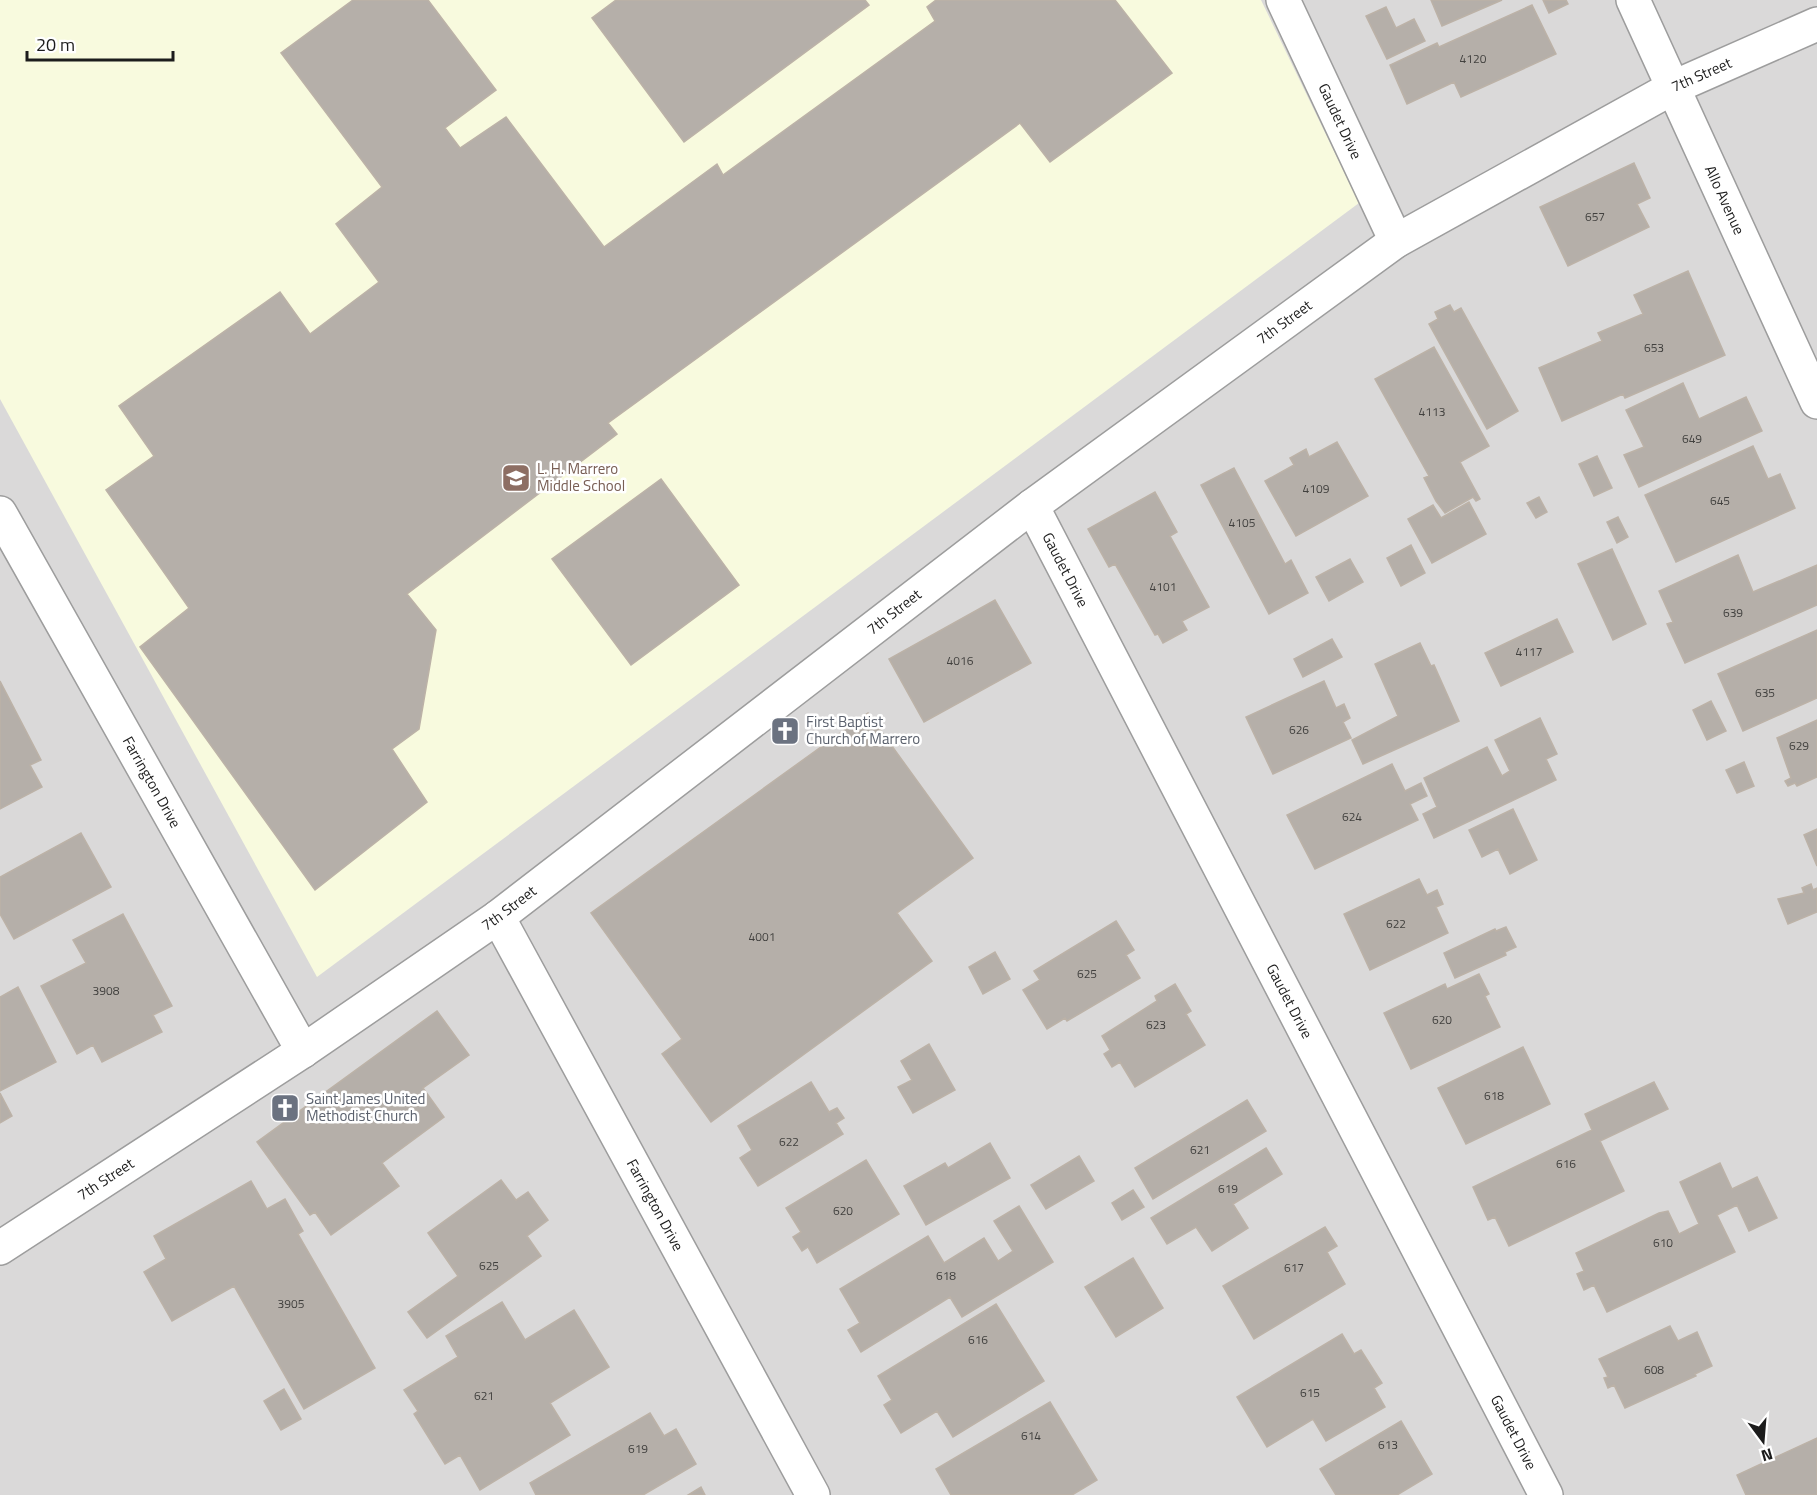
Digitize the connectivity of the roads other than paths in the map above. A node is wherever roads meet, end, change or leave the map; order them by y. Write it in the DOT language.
graph roads {
  1 [pos="1283,0"];
  2 [pos="1633,0"];
  3 [pos="1817,24"];
  4 [pos="1674,87"];
  5 [pos="1396,241"];
  6 [pos="1817,402"];
  7 [pos="1032,506"];
  8 [pos="2,524"];
  9 [pos="498,917"];
  10 [pos="303,1051"];
  11 [pos="0,1248"];
  12 [pos="813,1495"];
  13 [pos="1546,1495"];
  1 -- 5 [label="street, Gaudet Drive"];
  2 -- 4 [label="street, Allo Avenue"];
  3 -- 4 [label="street, 7th Street"];
  4 -- 5 [label="street, 7th Street"];
  4 -- 6 [label="street, Allo Avenue"];
  5 -- 7 [label="street, 7th Street"];
  7 -- 9 [label="street, 7th Street"];
  7 -- 13 [label="street, Gaudet Drive"];
  8 -- 10 [label="street, Farrington Drive"];
  9 -- 10 [label="street, 7th Street"];
  9 -- 12 [label="street, Farrington Drive"];
  10 -- 11 [label="street, 7th Street"];
}
